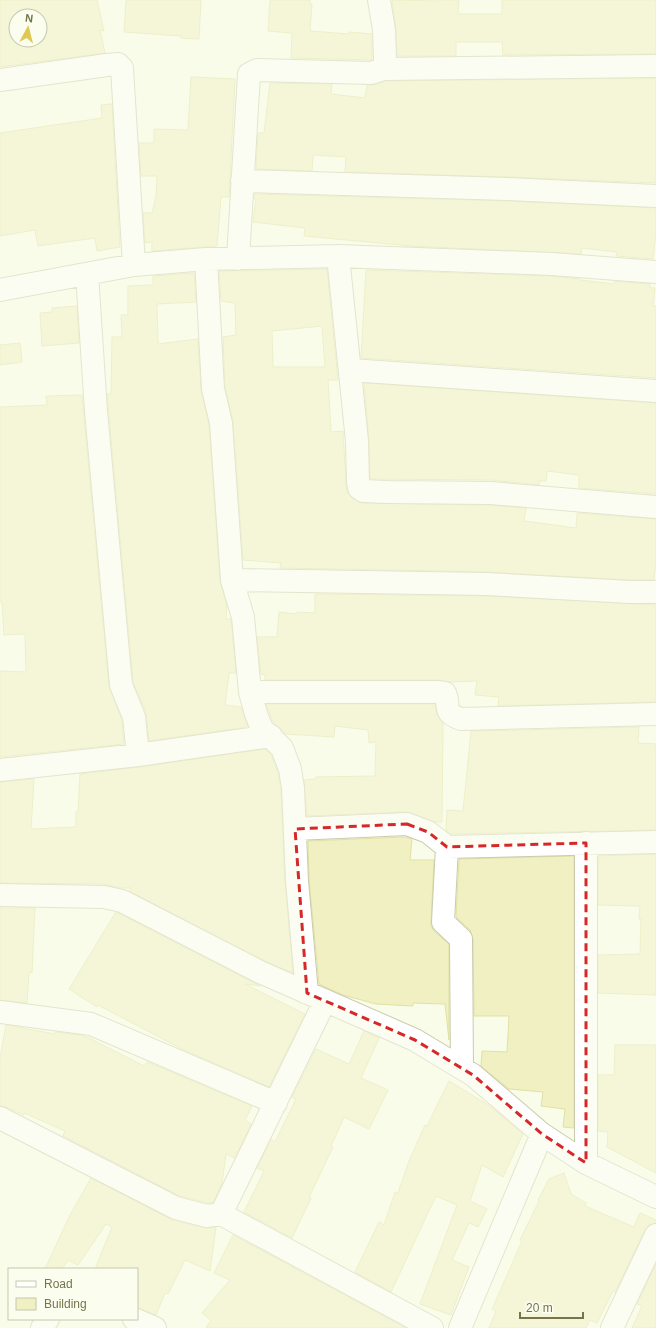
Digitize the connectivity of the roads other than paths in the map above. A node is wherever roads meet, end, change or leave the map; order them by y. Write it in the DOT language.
graph roads {
  1 [pos="379,0"];
  2 [pos="656,66"];
  3 [pos="384,69"];
  4 [pos="0,80"];
  5 [pos="242,182"];
  6 [pos="656,196"];
  7 [pos="338,256"];
  8 [pos="206,259"];
  9 [pos="238,259"];
  10 [pos="134,265"];
  11 [pos="656,272"];
  12 [pos="87,274"];
  13 [pos="0,290"];
  14 [pos="350,370"];
  15 [pos="656,391"];
  16 [pos="656,507"];
  17 [pos="232,580"];
  18 [pos="656,592"];
  19 [pos="250,692"];
  20 [pos="656,714"];
  21 [pos="271,736"];
  22 [pos="138,755"];
  23 [pos="0,770"];
  24 [pos="295,829"];
  25 [pos="656,842"];
  26 [pos="586,843"];
  27 [pos="447,847"];
  28 [pos="0,895"];
  29 [pos="316,997"];
  30 [pos="0,1012"];
  31 [pos="462,1068"];
  32 [pos="276,1103"];
  33 [pos="0,1118"];
  34 [pos="542,1134"];
  35 [pos="586,1163"];
  36 [pos="656,1197"];
  37 [pos="221,1214"];
  38 [pos="656,1235"];
  39 [pos="136,1320"];
  40 [pos="155,1328"];
  41 [pos="432,1328"];
  42 [pos="460,1328"];
  43 [pos="612,1328"];
  1 -- 3 [label="street"];
  2 -- 3 [label="street"];
  3 -- 5 [label="street"];
  4 -- 10 [label="street"];
  5 -- 6 [label="street"];
  5 -- 9 [label="street"];
  7 -- 9 [label="street"];
  7 -- 11 [label="street"];
  7 -- 14 [label="street"];
  8 -- 9 [label="street"];
  8 -- 10 [label="street"];
  8 -- 17 [label="street"];
  10 -- 12 [label="street"];
  12 -- 13 [label="street"];
  12 -- 22 [label="street"];
  14 -- 15 [label="street"];
  14 -- 16 [label="street"];
  17 -- 18 [label="street"];
  17 -- 19 [label="street"];
  19 -- 20 [label="street"];
  19 -- 21 [label="street"];
  21 -- 22 [label="street"];
  21 -- 24 [label="street"];
  22 -- 23 [label="street"];
  24 -- 27 [label="street"];
  24 -- 29 [label="street"];
  25 -- 26 [label="street"];
  26 -- 27 [label="street"];
  26 -- 35 [label="street"];
  27 -- 31 [label="street"];
  28 -- 29 [label="street"];
  29 -- 31 [label="street"];
  29 -- 32 [label="street"];
  30 -- 32 [label="street"];
  31 -- 34 [label="street"];
  32 -- 37 [label="street"];
  33 -- 37 [label="street"];
  34 -- 35 [label="street"];
  34 -- 42 [label="street"];
  35 -- 36 [label="street"];
  37 -- 41 [label="street"];
  38 -- 43 [label="street"];
  39 -- 40 [label="street"];
}
